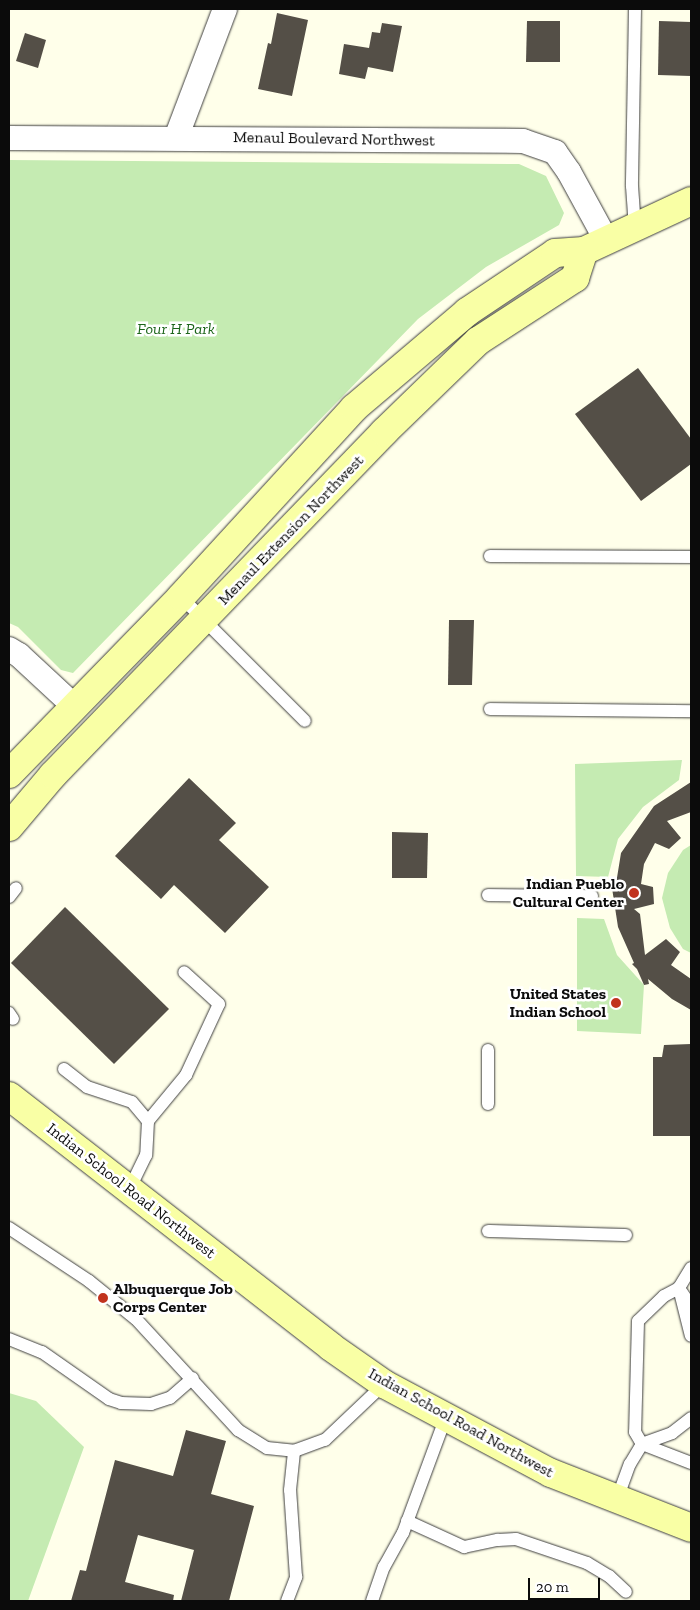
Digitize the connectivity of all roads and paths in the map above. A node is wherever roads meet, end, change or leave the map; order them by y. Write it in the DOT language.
graph roads {
  1 [pos="225,9"];
  2 [pos="635,9"];
  3 [pos="9,138"];
  4 [pos="176,138"];
  5 [pos="691,201"];
  6 [pos="636,228"];
  7 [pos="595,246"];
  8 [pos="490,556"];
  9 [pos="691,557"];
  10 [pos="181,597"];
  11 [pos="204,620"];
  12 [pos="9,649"];
  13 [pos="74,706"];
  14 [pos="490,709"];
  15 [pos="691,711"];
  16 [pos="305,721"];
  17 [pos="9,774"];
  18 [pos="9,827"];
  19 [pos="488,895"];
  20 [pos="592,896"];
  21 [pos="184,972"];
  22 [pos="488,1050"];
  23 [pos="64,1069"];
  24 [pos="11,1095"];
  25 [pos="488,1104"];
  26 [pos="148,1121"];
  27 [pos="129,1190"];
  28 [pos="9,1228"];
  29 [pos="488,1231"];
  30 [pos="626,1235"];
  31 [pos="691,1268"];
  32 [pos="679,1288"];
  33 [pos="691,1306"];
  34 [pos="691,1336"];
  35 [pos="9,1339"];
  36 [pos="193,1378"];
  37 [pos="384,1384"];
  38 [pos="446,1417"];
  39 [pos="691,1418"];
  40 [pos="642,1444"];
  41 [pos="294,1451"];
  42 [pos="691,1463"];
  43 [pos="616,1498"];
  44 [pos="407,1522"];
  45 [pos="691,1528"];
  46 [pos="626,1592"];
  47 [pos="287,1601"];
  48 [pos="372,1601"];
  1 -- 4 [label="street"];
  2 -- 6 [label="lane"];
  3 -- 4 [label="street, Menaul Boulevard Northwest"];
  4 -- 7 [label="street, Menaul Boulevard Northwest"];
  5 -- 6 [label="main road"];
  6 -- 7 [label="main road"];
  7 -- 10 [label="main road, Menaul Extension Northwest"];
  7 -- 11 [label="main road, Menaul Extension Northwest"];
  8 -- 9 [label="lane"];
  10 -- 11 [label="lane"];
  10 -- 13 [label="main road, Menaul Extension Northwest"];
  11 -- 16 [label="lane"];
  11 -- 18 [label="main road, Menaul Extension Northwest"];
  12 -- 13 [label="street"];
  13 -- 17 [label="main road, Menaul Extension Northwest"];
  14 -- 15 [label="lane"];
  19 -- 20 [label="lane"];
  21 -- 26 [label="lane"];
  22 -- 25 [label="lane"];
  23 -- 26 [label="lane"];
  24 -- 27 [label="main road, Indian School Road Northwest"];
  26 -- 27 [label="lane"];
  27 -- 37 [label="main road, Indian School Road Northwest"];
  28 -- 36 [label="lane"];
  29 -- 30 [label="lane"];
  31 -- 32 [label="lane"];
  32 -- 33 [label="lane"];
  32 -- 34 [label="lane"];
  32 -- 40 [label="lane"];
  35 -- 36 [label="lane"];
  36 -- 41 [label="lane"];
  37 -- 38 [label="main road, Indian School Road Northwest"];
  37 -- 41 [label="lane"];
  38 -- 43 [label="main road, Indian School Road Northwest"];
  38 -- 44 [label="lane"];
  39 -- 40 [label="lane"];
  40 -- 42 [label="lane"];
  40 -- 43 [label="lane"];
  41 -- 47 [label="lane"];
  43 -- 45 [label="main road, Indian School Road Northwest"];
  44 -- 46 [label="lane"];
  44 -- 48 [label="lane"];
}
